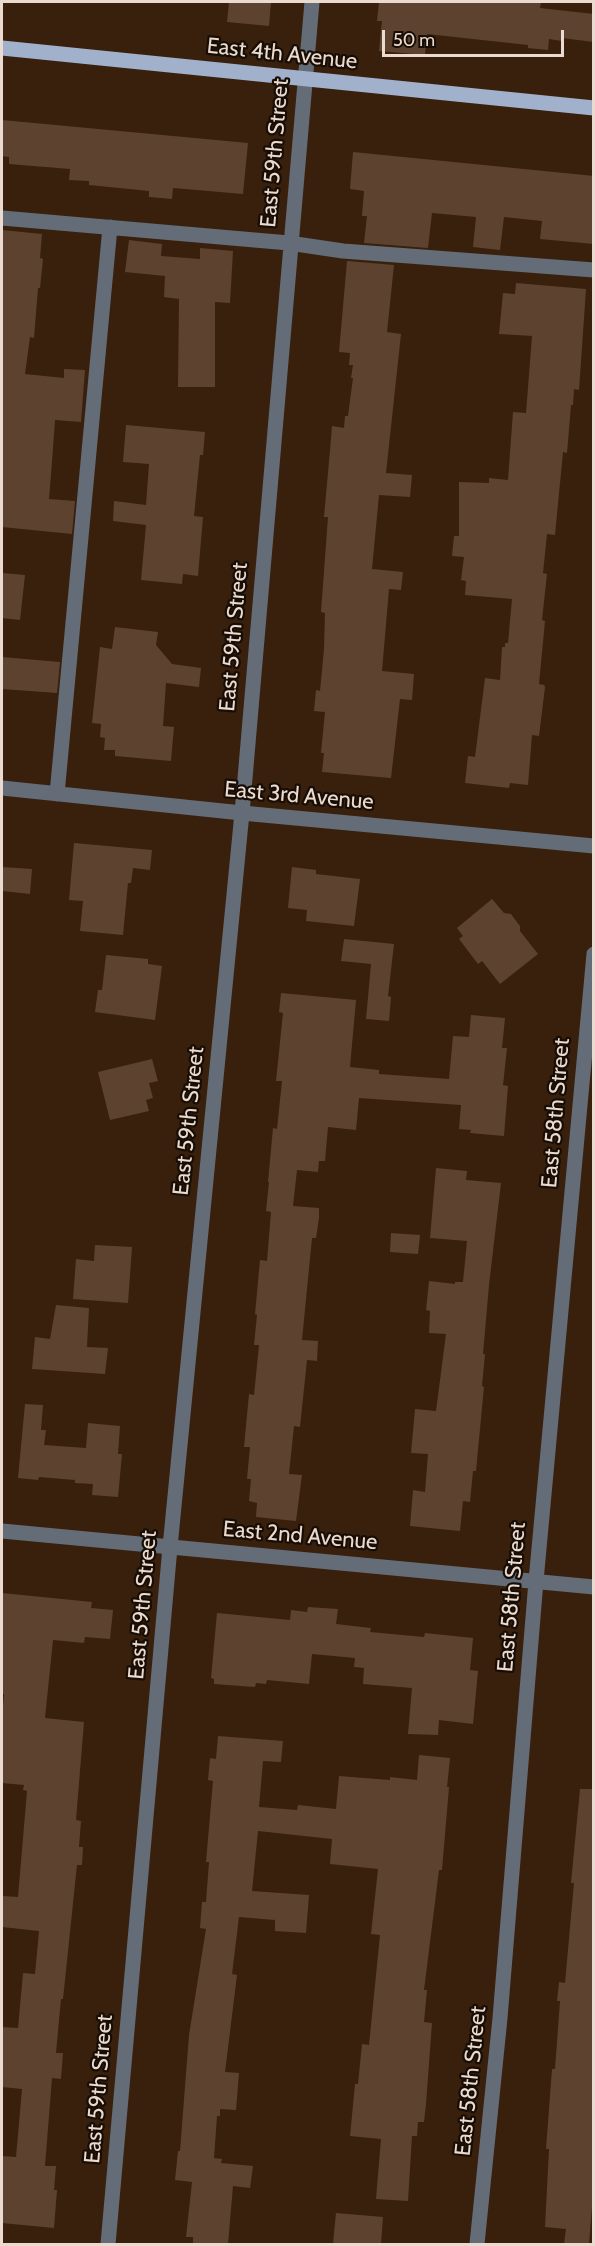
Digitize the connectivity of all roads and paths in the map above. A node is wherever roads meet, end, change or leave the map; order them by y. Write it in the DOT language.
graph roads {
  1 [pos="312,2"];
  2 [pos="2,48"];
  3 [pos="303,78"];
  4 [pos="594,108"];
  5 [pos="2,218"];
  6 [pos="110,228"];
  7 [pos="290,243"];
  8 [pos="594,270"];
  9 [pos="2,788"];
  10 [pos="57,794"];
  11 [pos="242,813"];
  12 [pos="594,846"];
  13 [pos="594,954"];
  14 [pos="2,1531"];
  15 [pos="170,1547"];
  16 [pos="536,1581"];
  17 [pos="594,1587"];
  18 [pos="108,2244"];
  19 [pos="477,2244"];
  1 -- 3 [label="street, East 59th Street"];
  2 -- 3 [label="main road, East 4th Avenue"];
  3 -- 4 [label="main road, East 4th Avenue"];
  3 -- 7 [label="street, East 59th Street"];
  5 -- 6 [label="street"];
  6 -- 7 [label="street"];
  6 -- 10 [label="street"];
  7 -- 8 [label="street"];
  7 -- 11 [label="street, East 59th Street"];
  9 -- 10 [label="street, East 3rd Avenue"];
  10 -- 11 [label="street, East 3rd Avenue"];
  11 -- 12 [label="street, East 3rd Avenue"];
  11 -- 15 [label="street, East 59th Street"];
  13 -- 16 [label="street, East 58th Street"];
  14 -- 15 [label="street, East 2nd Avenue"];
  15 -- 16 [label="street, East 2nd Avenue"];
  15 -- 18 [label="street, East 59th Street"];
  16 -- 17 [label="street, East 2nd Avenue"];
  16 -- 19 [label="street, East 58th Street"];
}
